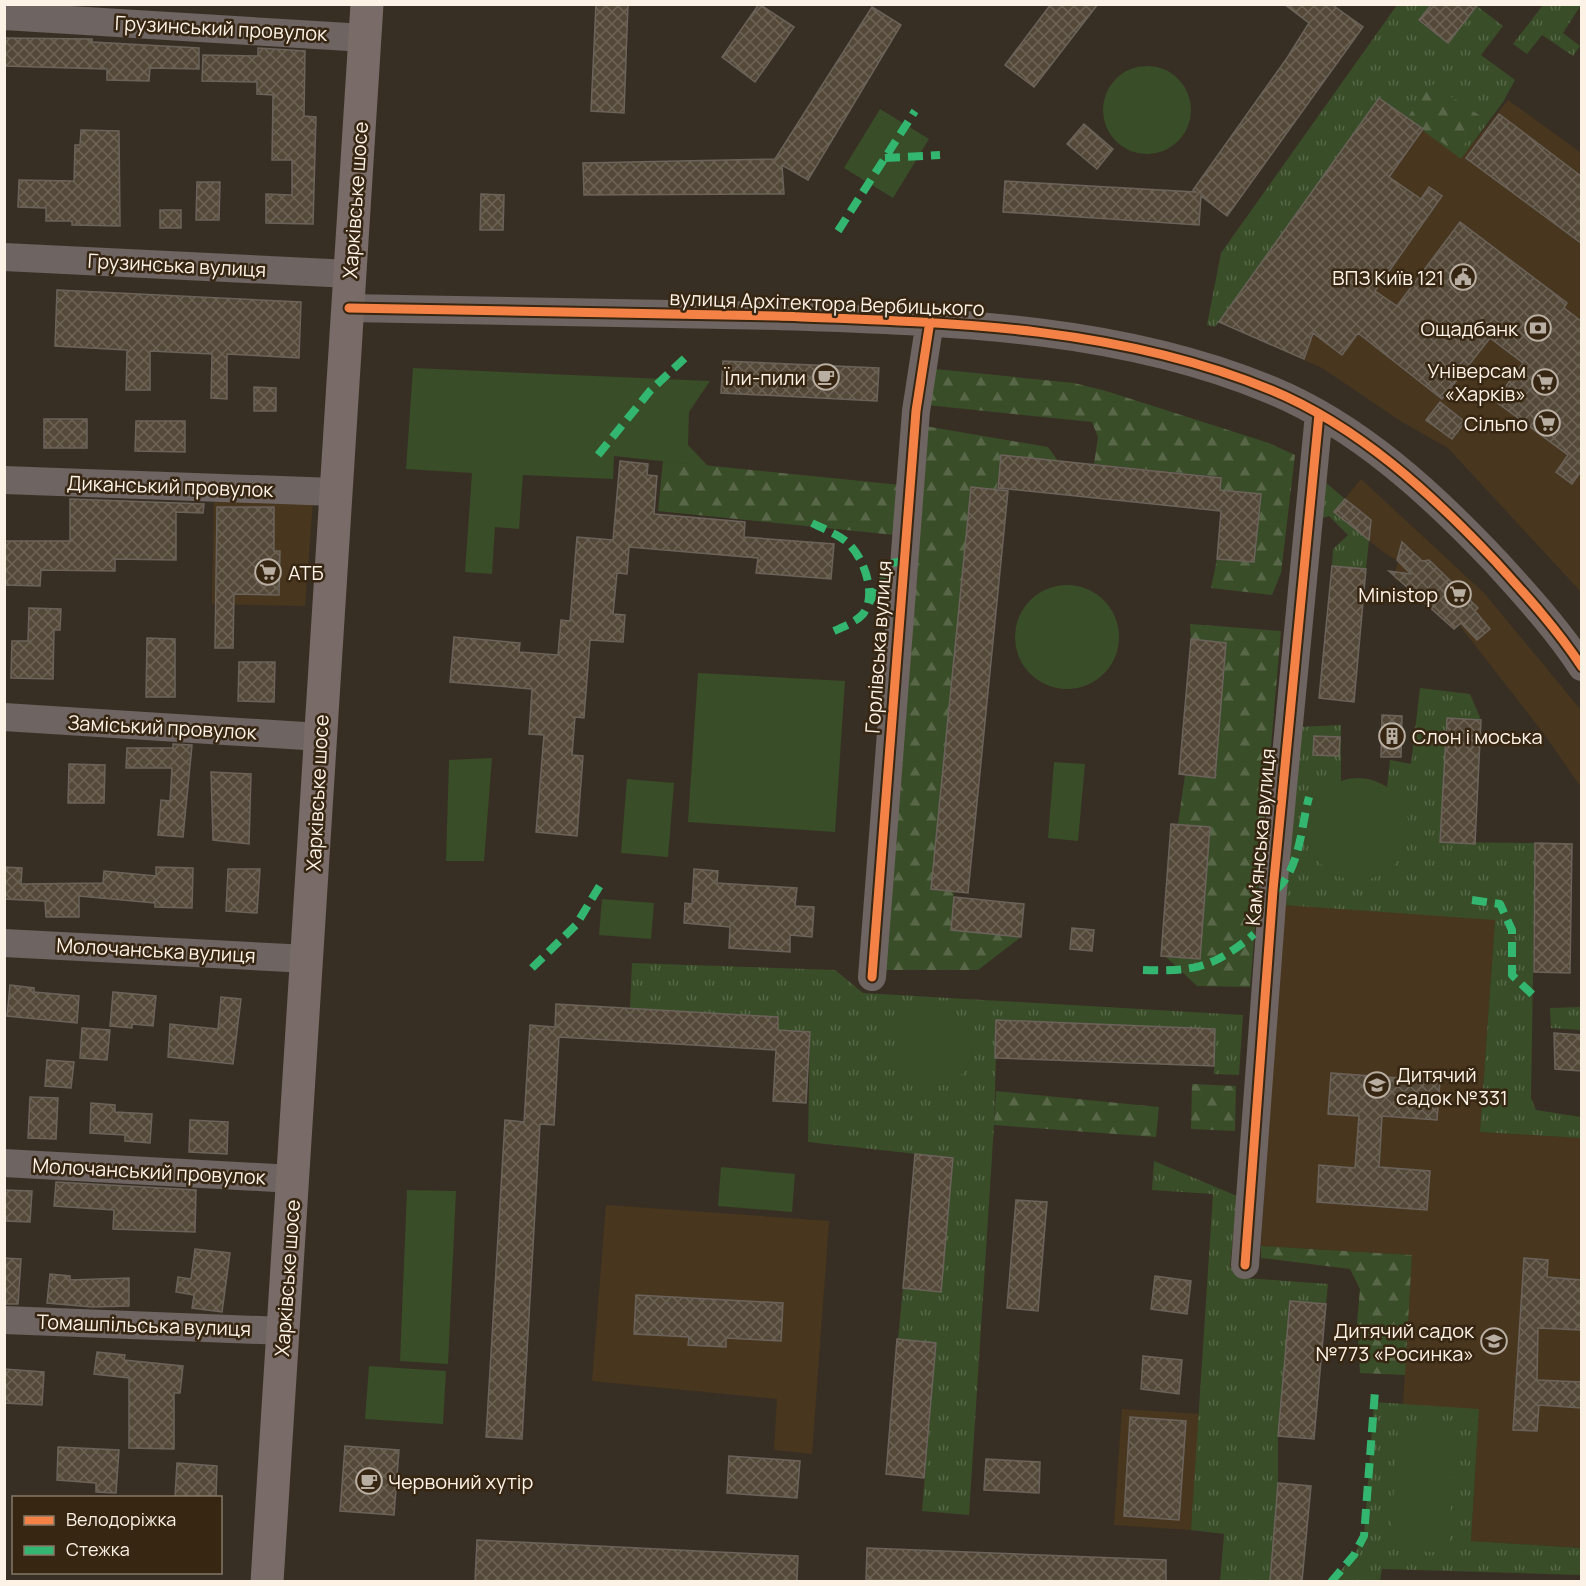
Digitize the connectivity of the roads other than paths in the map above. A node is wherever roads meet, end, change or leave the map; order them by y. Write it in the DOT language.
graph roads {
  1 [pos="367,4"];
  2 [pos="4,16"];
  3 [pos="365,38"];
  4 [pos="4,256"];
  5 [pos="350,274"];
  6 [pos="349,308"];
  7 [pos="930,321"];
  8 [pos="1319,414"];
  9 [pos="4,480"];
  10 [pos="334,492"];
  11 [pos="1581,667"];
  12 [pos="4,717"];
  13 [pos="320,737"];
  14 [pos="4,943"];
  15 [pos="308,959"];
  16 [pos="872,977"];
  17 [pos="4,1163"];
  18 [pos="293,1179"];
  19 [pos="1245,1265"];
  20 [pos="4,1320"];
  21 [pos="284,1331"];
  22 [pos="267,1581"];
  1 -- 3 [label="main road, Харківське шосе"];
  2 -- 3 [label="street, Грузинський провулок"];
  3 -- 5 [label="main road, Харківське шосе"];
  4 -- 5 [label="street, Грузинська вулиця"];
  5 -- 6 [label="main road, Харківське шосе"];
  6 -- 7 [label="street, вулиця Архітектора Вербицького"];
  6 -- 10 [label="main road, Харківське шосе"];
  7 -- 8 [label="street, вулиця Архітектора Вербицького"];
  7 -- 16 [label="street, Горлівська вулиця"];
  8 -- 11 [label="street, вулиця Архітектора Вербицького"];
  8 -- 19 [label="street, Камʼянська вулиця"];
  9 -- 10 [label="street, Диканський провулок"];
  10 -- 13 [label="main road, Харківське шосе"];
  12 -- 13 [label="street, Заміський провулок"];
  13 -- 15 [label="main road, Харківське шосе"];
  14 -- 15 [label="street, Молочанська вулиця"];
  15 -- 18 [label="main road, Харківське шосе"];
  17 -- 18 [label="street, Молочанський провулок"];
  18 -- 21 [label="main road, Харківське шосе"];
  20 -- 21 [label="street, Томашпільська вулиця"];
  21 -- 22 [label="main road, Харківське шосе"];
}
